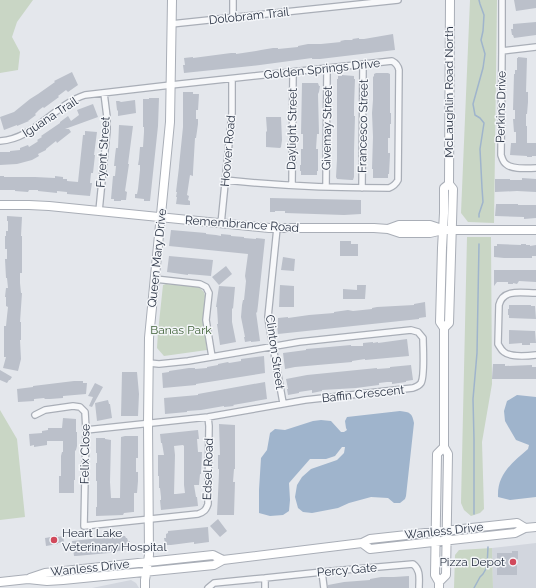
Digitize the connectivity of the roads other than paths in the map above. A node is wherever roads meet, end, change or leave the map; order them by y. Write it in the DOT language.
graph roads {
  1 [pos="172,0"];
  2 [pos="233,0"];
  3 [pos="398,0"];
  4 [pos="450,0"];
  5 [pos="502,0"];
  6 [pos="233,18"];
  7 [pos="171,24"];
  8 [pos="536,47"];
  9 [pos="502,51"];
  10 [pos="363,64"];
  11 [pos="328,68"];
  12 [pos="293,72"];
  13 [pos="232,79"];
  14 [pos="171,85"];
  15 [pos="104,93"];
  16 [pos="0,141"];
  17 [pos="536,168"];
  18 [pos="226,180"];
  19 [pos="292,186"];
  20 [pos="326,187"];
  21 [pos="362,188"];
  22 [pos="0,205"];
  23 [pos="99,211"];
  24 [pos="161,218"];
  25 [pos="221,224"];
  26 [pos="277,228"];
  27 [pos="447,230"];
  28 [pos="536,230"];
  29 [pos="155,279"];
  30 [pos="536,293"];
  31 [pos="272,346"];
  32 [pos="536,356"];
  33 [pos="212,357"];
  34 [pos="149,363"];
  35 [pos="283,403"];
  36 [pos="35,416"];
  37 [pos="208,417"];
  38 [pos="148,423"];
  39 [pos="86,430"];
  40 [pos="444,446"];
  41 [pos="149,520"];
  42 [pos="536,527"];
  43 [pos="525,528"];
  44 [pos="446,531"];
  45 [pos="436,532"];
  46 [pos="446,541"];
  47 [pos="436,542"];
  48 [pos="362,543"];
  49 [pos="223,560"];
  50 [pos="148,562"];
  51 [pos="147,572"];
  52 [pos="322,572"];
  53 [pos="265,578"];
  54 [pos="28,579"];
  55 [pos="0,582"];
  56 [pos="439,585"];
  57 [pos="145,588"];
  58 [pos="208,588"];
  59 [pos="265,588"];
  60 [pos="324,588"];
  61 [pos="419,588"];
  1 -- 7 [label="main road, Queen Mary Drive"];
  2 -- 6 [label="street"];
  3 -- 6 [label="street, Dolobram Trail"];
  4 -- 27 [label="main road, McLaughlin Road North"];
  5 -- 9 [label="street, Perkins Drive"];
  6 -- 7 [label="street, Dolobram Trail"];
  7 -- 14 [label="main road, Queen Mary Drive"];
  8 -- 9 [label="street"];
  9 -- 17 [label="street, Perkins Drive"];
  10 -- 11 [label="street, Golden Springs Drive"];
  10 -- 21 [label="street, Francesco Street"];
  10 -- 21 [label="street, Golden Springs Drive"];
  11 -- 12 [label="street, Golden Springs Drive"];
  11 -- 20 [label="street, Givemay Street"];
  12 -- 13 [label="street, Golden Springs Drive"];
  12 -- 19 [label="street, Daylight Street"];
  13 -- 14 [label="street, Golden Springs Drive"];
  13 -- 18 [label="street, Hoover Road"];
  14 -- 15 [label="street, Iguana Trail"];
  14 -- 24 [label="main road, Queen Mary Drive"];
  15 -- 16 [label="street, Iguana Trail"];
  15 -- 23 [label="street, Fryent Street"];
  18 -- 19 [label="street, Golden Springs Drive"];
  18 -- 25 [label="street, Hoover Road"];
  19 -- 20 [label="street, Golden Springs Drive"];
  20 -- 21 [label="street, Golden Springs Drive"];
  22 -- 23 [label="main road, Remembrance Road"];
  23 -- 24 [label="main road, Remembrance Road"];
  24 -- 25 [label="main road, Remembrance Road"];
  24 -- 29 [label="main road, Queen Mary Drive"];
  25 -- 26 [label="main road, Remembrance Road"];
  26 -- 27 [label="main road, Remembrance Road"];
  26 -- 31 [label="street, Clinton Street"];
  27 -- 28 [label="main road, Remembrance Road"];
  27 -- 40 [label="main road, McLaughlin Road North"];
  29 -- 33 [label="street"];
  29 -- 34 [label="main road, Queen Mary Drive"];
  30 -- 32 [label="street"];
  31 -- 33 [label="street, Baffin Crescent"];
  31 -- 35 [label="street, Clinton Street"];
  31 -- 35 [label="street, Baffin Crescent"];
  33 -- 34 [label="street, Baffin Crescent"];
  34 -- 38 [label="main road, Queen Mary Drive"];
  35 -- 37 [label="street, Baffin Crescent"];
  36 -- 39 [label="street, Felix Close"];
  37 -- 38 [label="street, Baffin Crescent"];
  37 -- 41 [label="street, Edsel Road"];
  38 -- 39 [label="street, Baffin Crescent"];
  38 -- 41 [label="main road, Queen Mary Drive"];
  39 -- 41 [label="street, Felix Close"];
  40 -- 44 [label="main road, McLaughlin Road North"];
  40 -- 45 [label="main road, McLaughlin Road North"];
  41 -- 50 [label="main road, Queen Mary Drive"];
  42 -- 43 [label="main road, Wanless Drive"];
  43 -- 44 [label="main road, Wanless Drive"];
  43 -- 46 [label="main road, Wanless Drive"];
  44 -- 45 [label="main road, Wanless Drive"];
  44 -- 46 [label="main road, McLaughlin Road North"];
  45 -- 47 [label="main road, McLaughlin Road North"];
  45 -- 48 [label="main road, Wanless Drive"];
  46 -- 47 [label="main road, Wanless Drive"];
  46 -- 56 [label="main road, McLaughlin Road North"];
  47 -- 48 [label="main road, Wanless Drive"];
  47 -- 56 [label="main road, McLaughlin Road North"];
  48 -- 49 [label="main road, Wanless Drive"];
  49 -- 50 [label="main road, Wanless Drive"];
  49 -- 51 [label="main road, Wanless Drive"];
  50 -- 51 [label="main road, Queen Mary Drive"];
  50 -- 54 [label="main road, Wanless Drive"];
  51 -- 54 [label="main road, Wanless Drive"];
  51 -- 57 [label="main road, Queen Mary Drive"];
  52 -- 53 [label="street, Percy Gate"];
  52 -- 60 [label="street"];
  52 -- 61 [label="street, Percy Gate"];
  53 -- 58 [label="street, Percy Gate"];
  53 -- 59 [label="street"];
  54 -- 55 [label="main road, Wanless Drive"];
}
